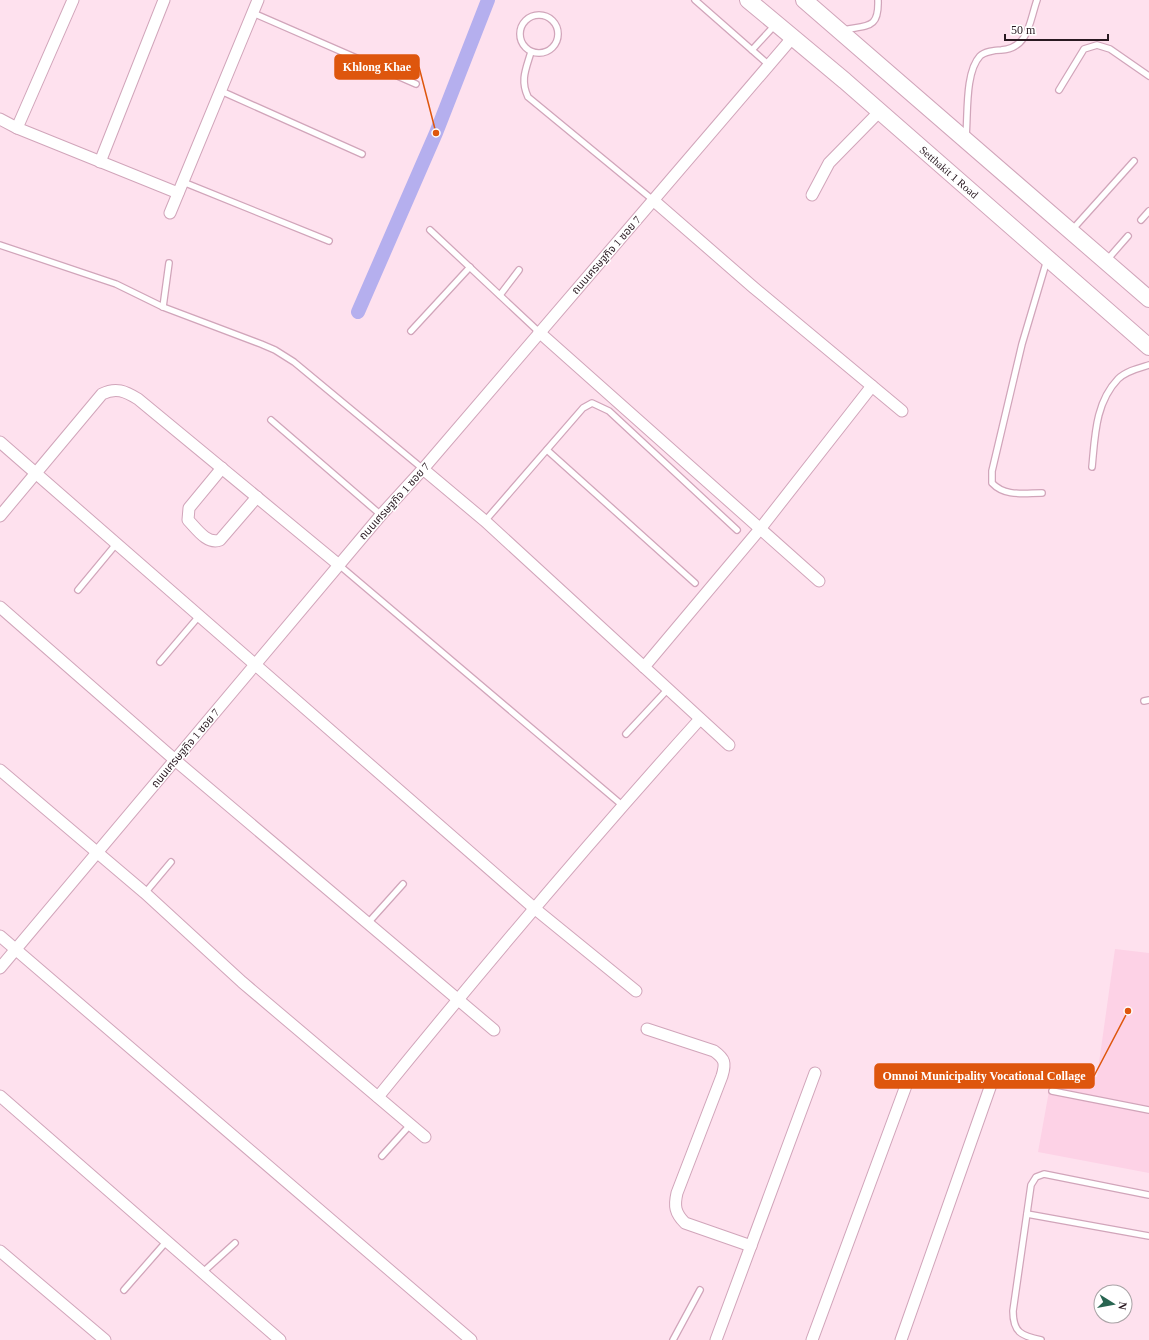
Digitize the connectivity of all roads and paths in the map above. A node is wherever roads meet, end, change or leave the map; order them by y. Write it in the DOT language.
graph roads {
  1 [pos="73,0"];
  2 [pos="164,0"];
  3 [pos="258,0"];
  4 [pos="695,0"];
  5 [pos="748,0"];
  6 [pos="804,0"];
  7 [pos="878,0"];
  8 [pos="1037,0"];
  9 [pos="253,13"];
  10 [pos="776,23"];
  11 [pos="839,30"];
  12 [pos="793,37"];
  13 [pos="752,50"];
  14 [pos="531,52"];
  15 [pos="769,65"];
  16 [pos="1149,76"];
  17 [pos="416,84"];
  18 [pos="1059,90"];
  19 [pos="221,92"];
  20 [pos="880,111"];
  21 [pos="0,118"];
  22 [pos="17,128"];
  23 [pos="966,141"];
  24 [pos="362,154"];
  25 [pos="1134,161"];
  26 [pos="100,162"];
  27 [pos="184,182"];
  28 [pos="178,193"];
  29 [pos="812,195"];
  30 [pos="653,200"];
  31 [pos="1149,210"];
  32 [pos="170,213"];
  33 [pos="1141,220"];
  34 [pos="430,230"];
  35 [pos="1070,232"];
  36 [pos="1128,236"];
  37 [pos="329,241"];
  38 [pos="0,244"];
  39 [pos="1047,258"];
  40 [pos="1105,262"];
  41 [pos="169,263"];
  42 [pos="470,267"];
  43 [pos="519,270"];
  44 [pos="500,295"];
  45 [pos="1149,299"];
  46 [pos="163,307"];
  47 [pos="411,331"];
  48 [pos="539,332"];
  49 [pos="1149,347"];
  50 [pos="1149,365"];
  51 [pos="872,386"];
  52 [pos="902,411"];
  53 [pos="271,420"];
  54 [pos="0,442"];
  55 [pos="547,450"];
  56 [pos="1092,467"];
  57 [pos="222,468"];
  58 [pos="423,469"];
  59 [pos="37,473"];
  60 [pos="1042,493"];
  61 [pos="257,497"];
  62 [pos="381,515"];
  63 [pos="0,516"];
  64 [pos="485,521"];
  65 [pos="760,529"];
  66 [pos="737,530"];
  67 [pos="117,543"];
  68 [pos="339,565"];
  69 [pos="818,581"];
  70 [pos="695,583"];
  71 [pos="78,590"];
  72 [pos="0,607"];
  73 [pos="200,615"];
  74 [pos="160,662"];
  75 [pos="255,664"];
  76 [pos="644,667"];
  77 [pos="668,690"];
  78 [pos="700,719"];
  79 [pos="626,734"];
  80 [pos="729,745"];
  81 [pos="175,760"];
  82 [pos="0,770"];
  83 [pos="622,805"];
  84 [pos="96,852"];
  85 [pos="171,862"];
  86 [pos="403,884"];
  87 [pos="145,893"];
  88 [pos="534,908"];
  89 [pos="368,923"];
  90 [pos="0,936"];
  91 [pos="16,949"];
  92 [pos="0,968"];
  93 [pos="636,991"];
  94 [pos="457,1000"];
  95 [pos="647,1029"];
  96 [pos="494,1030"];
  97 [pos="815,1073"];
  98 [pos="1052,1091"];
  99 [pos="0,1096"];
  100 [pos="378,1097"];
  101 [pos="1149,1110"];
  102 [pos="410,1125"];
  103 [pos="425,1137"];
  104 [pos="382,1156"];
  105 [pos="1149,1195"];
  106 [pos="1027,1214"];
  107 [pos="1149,1236"];
  108 [pos="166,1242"];
  109 [pos="235,1243"];
  110 [pos="751,1246"];
  111 [pos="0,1250"];
  112 [pos="202,1273"];
  113 [pos="124,1290"];
  114 [pos="700,1290"];
  115 [pos="105,1340"];
  116 [pos="280,1340"];
  117 [pos="471,1340"];
  118 [pos="673,1340"];
  119 [pos="716,1340"];
  120 [pos="812,1340"];
  121 [pos="901,1340"];
  122 [pos="1041,1340"];
  1 -- 22 [label="street"];
  2 -- 26 [label="street"];
  3 -- 9 [label="street"];
  4 -- 13 [label="lane"];
  5 -- 10 [label="main road, Setthakit 1 Road"];
  6 -- 11 [label="main road"];
  7 -- 11 [label="lane"];
  8 -- 23 [label="lane"];
  9 -- 17 [label="lane"];
  9 -- 19 [label="street"];
  10 -- 12 [label="main road, Setthakit 1 Road"];
  10 -- 13 [label="lane"];
  11 -- 23 [label="main road"];
  12 -- 15 [label="street, ถนนเศรษฐกิจ 1 ซอย 7"];
  12 -- 20 [label="main road, Setthakit 1 Road"];
  13 -- 15 [label="lane"];
  14 -- 14 [label="lane"];
  14 -- 30 [label="lane"];
  15 -- 30 [label="street, ถนนเศรษฐกิจ 1 ซอย 7"];
  16 -- 18 [label="lane"];
  19 -- 24 [label="lane"];
  19 -- 27 [label="street"];
  20 -- 29 [label="street"];
  20 -- 39 [label="main road, Setthakit 1 Road"];
  21 -- 22 [label="street"];
  22 -- 26 [label="street"];
  23 -- 35 [label="main road"];
  25 -- 35 [label="lane"];
  26 -- 28 [label="street"];
  27 -- 28 [label="street"];
  27 -- 37 [label="lane"];
  28 -- 32 [label="street"];
  30 -- 48 [label="street, ถนนเศรษฐกิจ 1 ซอย 7"];
  30 -- 51 [label="street"];
  31 -- 33 [label="lane"];
  34 -- 42 [label="lane"];
  35 -- 40 [label="main road"];
  36 -- 40 [label="lane"];
  38 -- 46 [label="lane"];
  39 -- 49 [label="main road, Setthakit 1 Road"];
  39 -- 60 [label="lane"];
  40 -- 45 [label="main road"];
  41 -- 46 [label="lane"];
  42 -- 44 [label="lane"];
  42 -- 47 [label="lane"];
  43 -- 44 [label="lane"];
  44 -- 48 [label="lane"];
  46 -- 58 [label="lane"];
  48 -- 58 [label="street, ถนนเศรษฐกิจ 1 ซอย 7"];
  48 -- 65 [label="street"];
  50 -- 56 [label="lane"];
  51 -- 52 [label="street"];
  51 -- 65 [label="street"];
  53 -- 62 [label="lane"];
  54 -- 59 [label="street"];
  55 -- 64 [label="lane"];
  55 -- 66 [label="lane"];
  55 -- 70 [label="lane"];
  57 -- 59 [label="street"];
  57 -- 61 [label="street"];
  57 -- 61 [label="street"];
  58 -- 62 [label="street, ถนนเศรษฐกิจ 1 ซอย 7"];
  58 -- 64 [label="street"];
  59 -- 63 [label="street"];
  59 -- 67 [label="street"];
  61 -- 68 [label="street"];
  62 -- 68 [label="street, ถนนเศรษฐกิจ 1 ซอย 7"];
  64 -- 76 [label="street"];
  65 -- 69 [label="street"];
  65 -- 76 [label="street"];
  67 -- 71 [label="lane"];
  67 -- 73 [label="street"];
  68 -- 75 [label="street, ถนนเศรษฐกิจ 1 ซอย 7"];
  68 -- 83 [label="lane"];
  72 -- 81 [label="street"];
  73 -- 74 [label="lane"];
  73 -- 75 [label="street"];
  75 -- 81 [label="street, ถนนเศรษฐกิจ 1 ซอย 7"];
  75 -- 88 [label="street"];
  76 -- 77 [label="street"];
  77 -- 78 [label="street"];
  77 -- 79 [label="lane"];
  78 -- 80 [label="street"];
  78 -- 83 [label="street"];
  81 -- 84 [label="street, ถนนเศรษฐกิจ 1 ซอย 7"];
  81 -- 89 [label="street"];
  82 -- 84 [label="street"];
  83 -- 88 [label="street"];
  84 -- 87 [label="street"];
  84 -- 91 [label="street, ถนนเศรษฐกิจ 1 ซอย 7"];
  85 -- 87 [label="lane"];
  86 -- 89 [label="lane"];
  87 -- 100 [label="street"];
  88 -- 93 [label="street"];
  88 -- 94 [label="street"];
  89 -- 94 [label="street"];
  90 -- 91 [label="street"];
  91 -- 92 [label="street, ถนนเศรษฐกิจ 1 ซอย 7"];
  91 -- 117 [label="street"];
  94 -- 96 [label="street"];
  94 -- 100 [label="street"];
  95 -- 110 [label="street"];
  97 -- 110 [label="street"];
  98 -- 101 [label="lane"];
  99 -- 108 [label="street"];
  100 -- 102 [label="street"];
  102 -- 103 [label="street"];
  102 -- 104 [label="lane"];
  105 -- 106 [label="lane"];
  106 -- 107 [label="lane"];
  106 -- 122 [label="lane"];
  108 -- 112 [label="street"];
  108 -- 113 [label="lane"];
  109 -- 112 [label="lane"];
  110 -- 119 [label="street"];
  111 -- 115 [label="street"];
  112 -- 116 [label="street"];
  114 -- 118 [label="lane"];
  120 -- 121 [label="street"];
}
